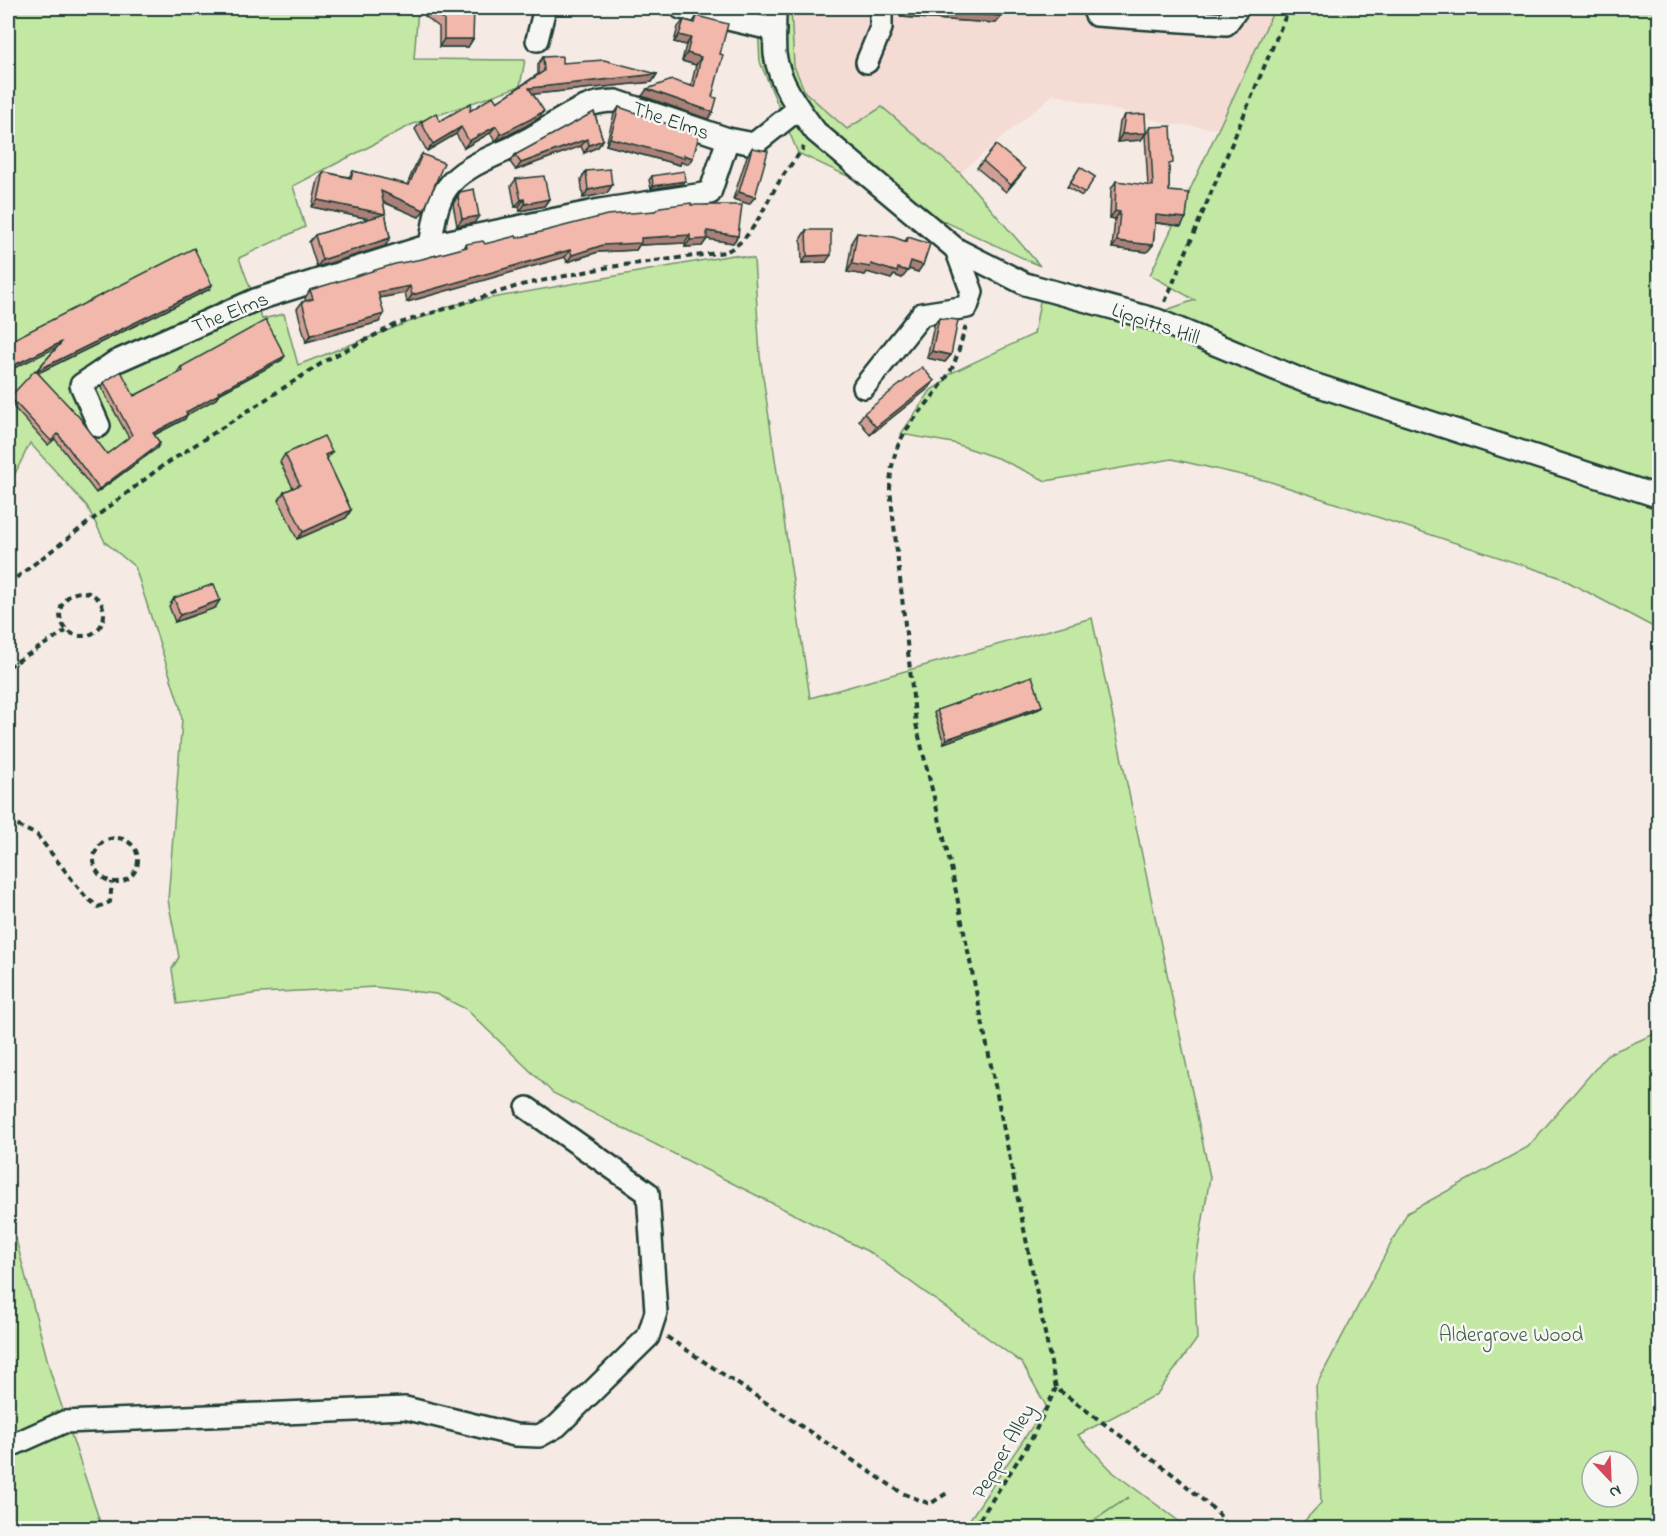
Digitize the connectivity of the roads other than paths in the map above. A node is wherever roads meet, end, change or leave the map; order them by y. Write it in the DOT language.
graph roads {
  1 [pos="544,8"];
  2 [pos="681,8"];
  3 [pos="775,8"];
  4 [pos="881,8"];
  5 [pos="1093,8"];
  6 [pos="1238,8"];
  7 [pos="776,30"];
  8 [pos="537,40"];
  9 [pos="867,62"];
  10 [pos="798,109"];
  11 [pos="728,139"];
  12 [pos="430,245"];
  13 [pos="956,249"];
  14 [pos="864,387"];
  15 [pos="99,426"];
  16 [pos="1659,497"];
  17 [pos="527,1108"];
  18 [pos="8,1448"];
  1 -- 8 [label="street"];
  2 -- 7 [label="street"];
  3 -- 7 [label="street, Lippitts Hill"];
  4 -- 9 [label="street"];
  5 -- 6 [label="street"];
  7 -- 10 [label="street, Lippitts Hill"];
  10 -- 11 [label="street, The Elms"];
  10 -- 13 [label="street, Lippitts Hill"];
  11 -- 12 [label="street, The Elms"];
  11 -- 12 [label="street, The Elms"];
  12 -- 15 [label="street, The Elms"];
  13 -- 14 [label="street"];
  13 -- 16 [label="street, Lippitts Hill"];
  17 -- 18 [label="street"];
}
